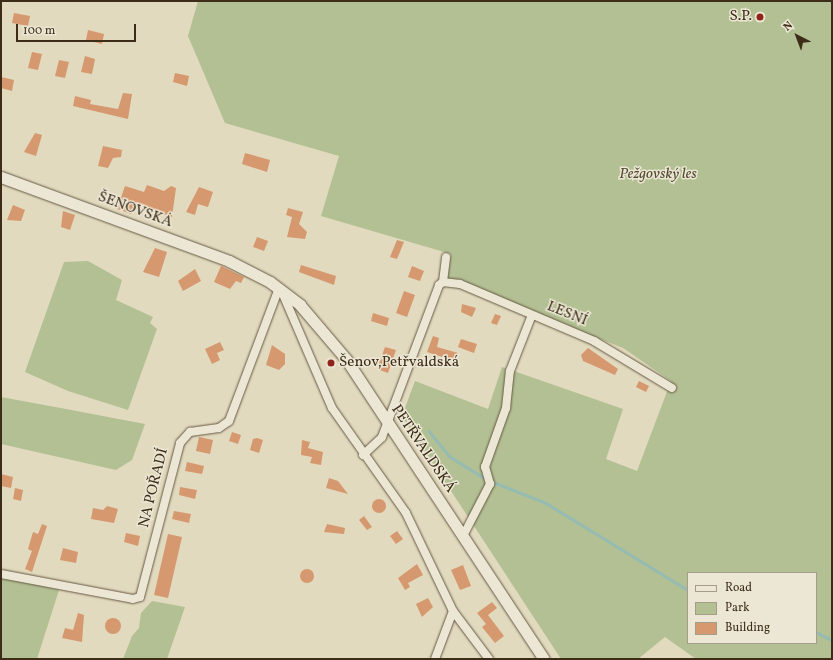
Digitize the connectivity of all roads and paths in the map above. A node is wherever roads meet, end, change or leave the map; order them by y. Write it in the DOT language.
graph roads {
  1 [pos="1,177"];
  2 [pos="446,257"];
  3 [pos="257,274"];
  4 [pos="444,282"];
  5 [pos="279,288"];
  6 [pos="532,315"];
  7 [pos="672,388"];
  8 [pos="386,421"];
  9 [pos="363,455"];
  10 [pos="463,536"];
  11 [pos="1,574"];
  12 [pos="453,611"];
  13 [pos="435,659"];
  14 [pos="489,659"];
  15 [pos="544,659"];
  1 -- 3 [label="main road, ŠENOVSKÁ"];
  2 -- 4 [label="street"];
  3 -- 5 [label="main road, PETŘVALDSKÁ"];
  4 -- 6 [label="street, LESNÍ"];
  4 -- 8 [label="street"];
  5 -- 8 [label="main road, PETŘVALDSKÁ"];
  5 -- 9 [label="street"];
  5 -- 11 [label="street, NA POŘADÍ"];
  6 -- 7 [label="street, LESNÍ"];
  6 -- 10 [label="street"];
  8 -- 9 [label="street"];
  8 -- 10 [label="main road, PETŘVALDSKÁ"];
  9 -- 12 [label="street"];
  10 -- 15 [label="main road, PETŘVALDSKÁ"];
  12 -- 13 [label="street"];
  12 -- 14 [label="street"];
}
